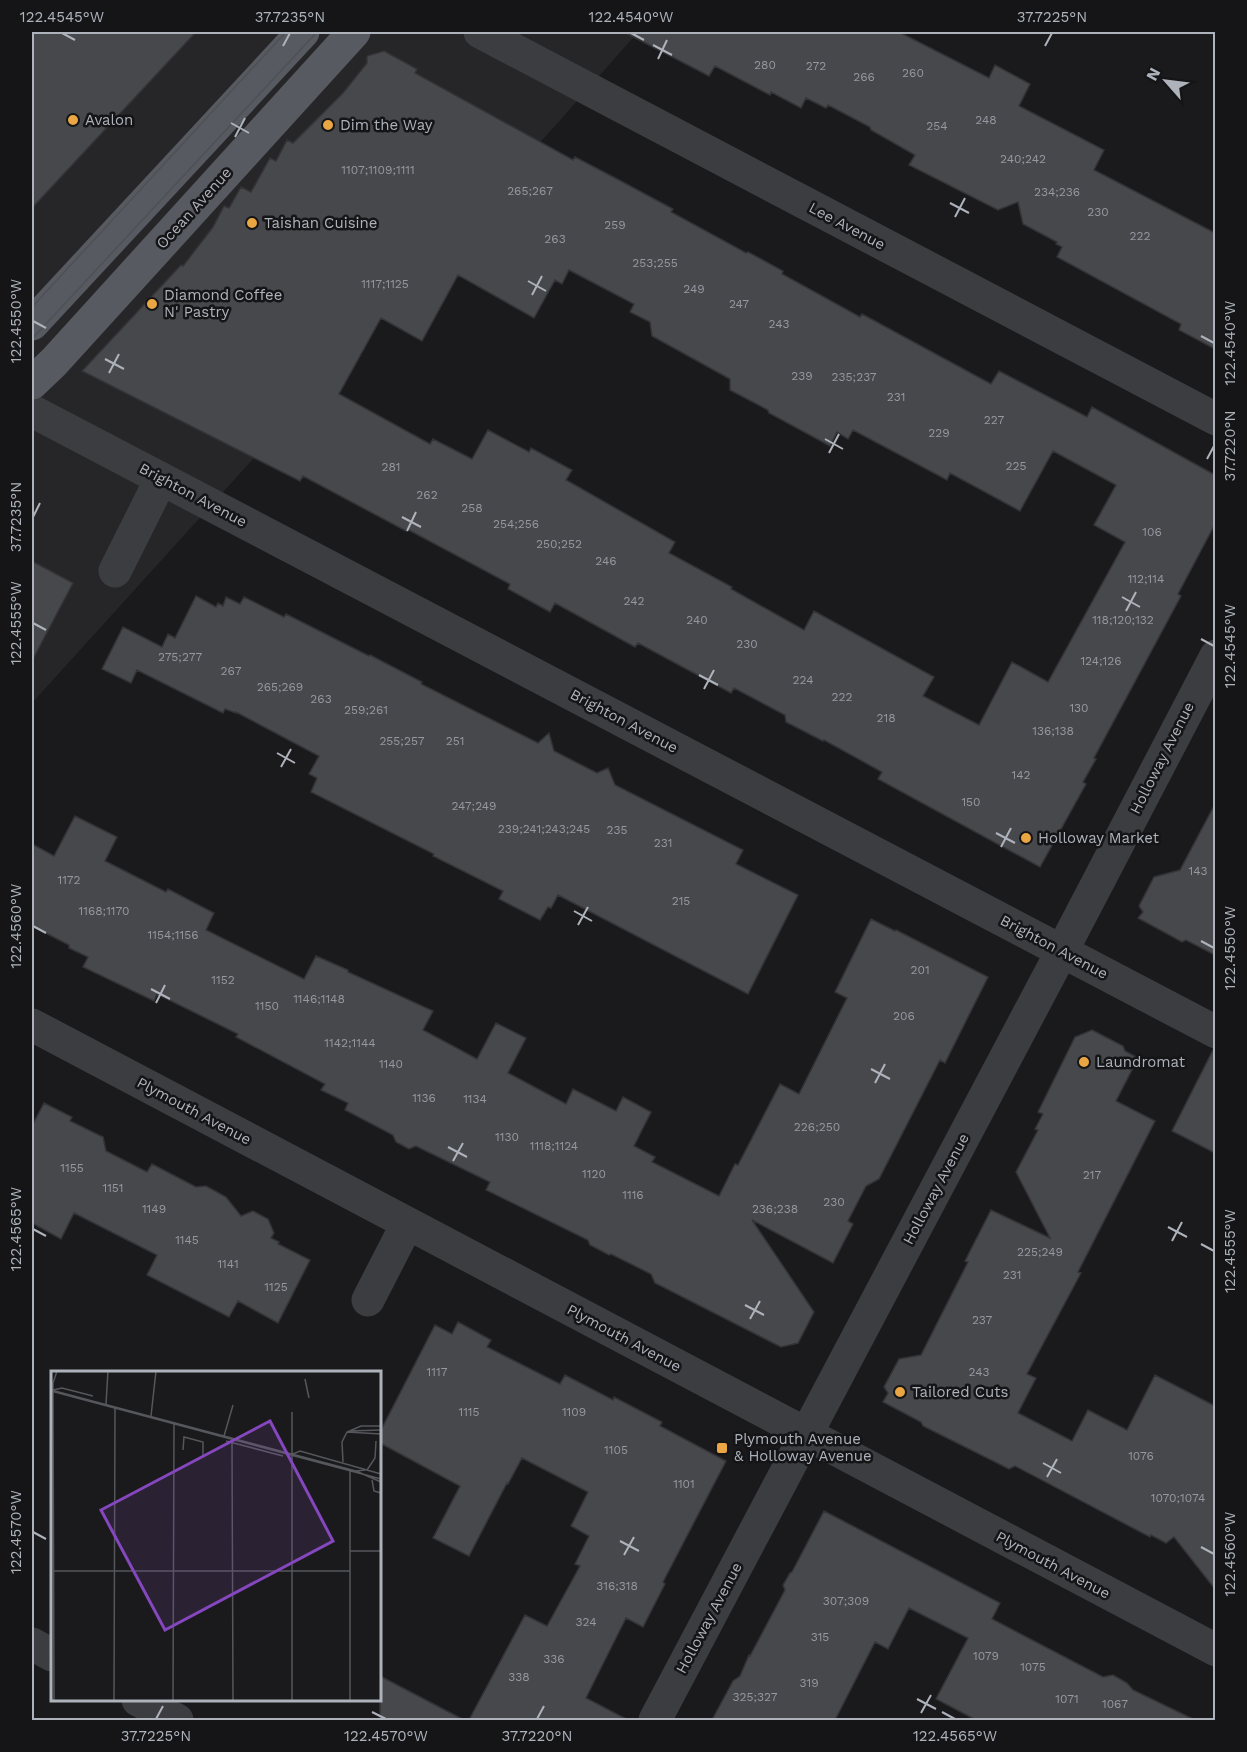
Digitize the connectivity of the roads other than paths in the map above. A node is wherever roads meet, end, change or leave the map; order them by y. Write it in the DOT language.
graph roads {
  1 [pos="303,32"];
  2 [pos="354,32"];
  3 [pos="480,32"];
  4 [pos="32,324"];
  5 [pos="32,383"];
  6 [pos="32,411"];
  7 [pos="1215,419"];
  8 [pos="161,479"];
  9 [pos="115,571"];
  10 [pos="1215,656"];
  11 [pos="1062,951"];
  12 [pos="32,1026"];
  13 [pos="1215,1032"];
  14 [pos="407,1224"];
  15 [pos="368,1300"];
  16 [pos="806,1434"];
  17 [pos="32,1644"];
  18 [pos="1215,1650"];
  19 [pos="51,1654"];
  20 [pos="140,1701"];
  21 [pos="177,1720"];
  22 [pos="655,1720"];
  1 -- 4 [label="main road"];
  2 -- 5 [label="main road, Ocean Avenue"];
  3 -- 7 [label="street, Lee Avenue"];
  6 -- 8 [label="street, Brighton Avenue"];
  8 -- 9 [label="street"];
  8 -- 11 [label="street, Brighton Avenue"];
  10 -- 11 [label="street, Holloway Avenue"];
  11 -- 13 [label="street, Brighton Avenue"];
  11 -- 16 [label="street, Holloway Avenue"];
  12 -- 14 [label="street, Plymouth Avenue"];
  14 -- 15 [label="street"];
  14 -- 16 [label="street, Plymouth Avenue"];
  16 -- 18 [label="street, Plymouth Avenue"];
  16 -- 22 [label="street, Holloway Avenue"];
  17 -- 19 [label="street"];
  20 -- 21 [label="street"];
}
